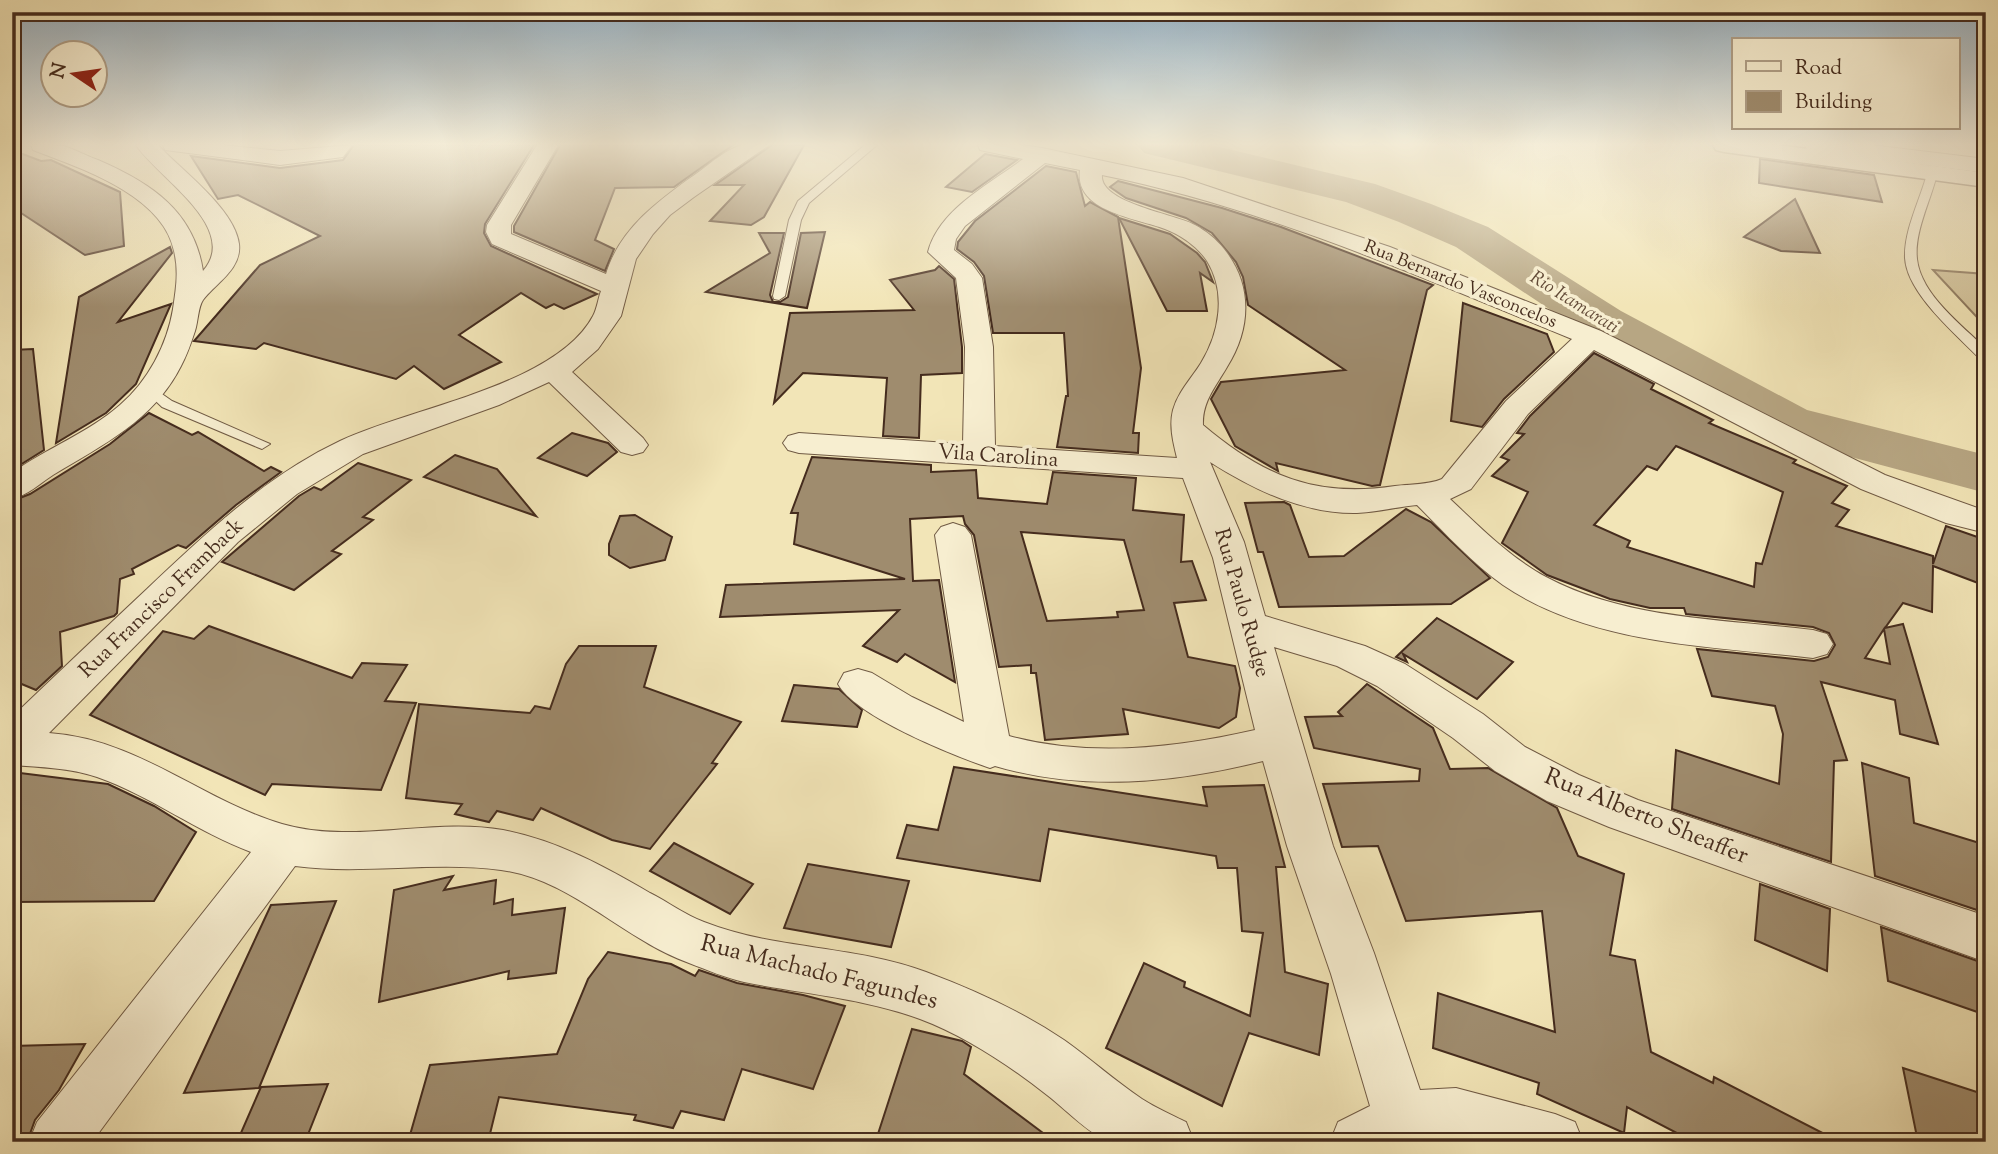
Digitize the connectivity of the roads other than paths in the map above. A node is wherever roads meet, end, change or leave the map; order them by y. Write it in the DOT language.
graph roads {
  1 [pos="152,199"];
  2 [pos="197,199"];
  3 [pos="515,199"];
  4 [pos="676,199"];
  5 [pos="807,199"];
  6 [pos="985,199"];
  7 [pos="1105,199"];
  8 [pos="1229,199"];
  9 [pos="1925,199"];
  10 [pos="616,288"];
  11 [pos="191,296"];
  12 [pos="779,296"];
  13 [pos="1591,337"];
  14 [pos="1986,357"];
  15 [pos="554,370"];
  16 [pos="152,391"];
  17 [pos="1187,428"];
  18 [pos="799,443"];
  19 [pos="262,444"];
  20 [pos="632,445"];
  21 [pos="979,456"];
  22 [pos="1197,469"];
  23 [pos="12,489"];
  24 [pos="1424,493"];
  25 [pos="1986,523"];
  26 [pos="953,535"];
  27 [pos="1248,625"];
  28 [pos="1813,644"];
  29 [pos="858,684"];
  30 [pos="1279,741"];
  31 [pos="12,745"];
  32 [pos="990,751"];
  33 [pos="284,845"];
  34 [pos="1986,939"];
  35 [pos="1380,1130"];
  36 [pos="57,1142"];
  37 [pos="1166,1142"];
  38 [pos="1555,1142"];
  1 -- 11 [label="street"];
  2 -- 11 [label="street"];
  3 -- 10 [label="street"];
  4 -- 10 [label="street, Rua Francisco Framback"];
  5 -- 12 [label="lane"];
  6 -- 21 [label="street"];
  7 -- 17 [label="street, Rua Paulo Rudge"];
  8 -- 13 [label="street, Rua Bernardo Vasconcelos"];
  9 -- 14 [label="lane"];
  10 -- 15 [label="street, Rua Francisco Framback"];
  11 -- 16 [label="street"];
  13 -- 24 [label="street"];
  13 -- 25 [label="street, Rua Bernardo Vasconcelos"];
  15 -- 20 [label="street"];
  15 -- 31 [label="street, Rua Francisco Framback"];
  16 -- 19 [label="lane"];
  16 -- 23 [label="street"];
  17 -- 22 [label="street, Rua Paulo Rudge"];
  17 -- 24 [label="street"];
  18 -- 21 [label="street, Vila Carolina"];
  21 -- 22 [label="street, Vila Carolina"];
  22 -- 27 [label="street, Rua Paulo Rudge"];
  24 -- 28 [label="street"];
  26 -- 32 [label="street"];
  27 -- 30 [label="street, Rua Paulo Rudge"];
  27 -- 34 [label="street, Rua Alberto Sheaffer"];
  29 -- 32 [label="street"];
  30 -- 32 [label="street"];
  30 -- 35 [label="street, Rua Paulo Rudge"];
  31 -- 33 [label="street, Rua Machado Fagundes"];
  33 -- 36 [label="street"];
  33 -- 37 [label="street, Rua Machado Fagundes"];
  35 -- 38 [label="street"];
}
